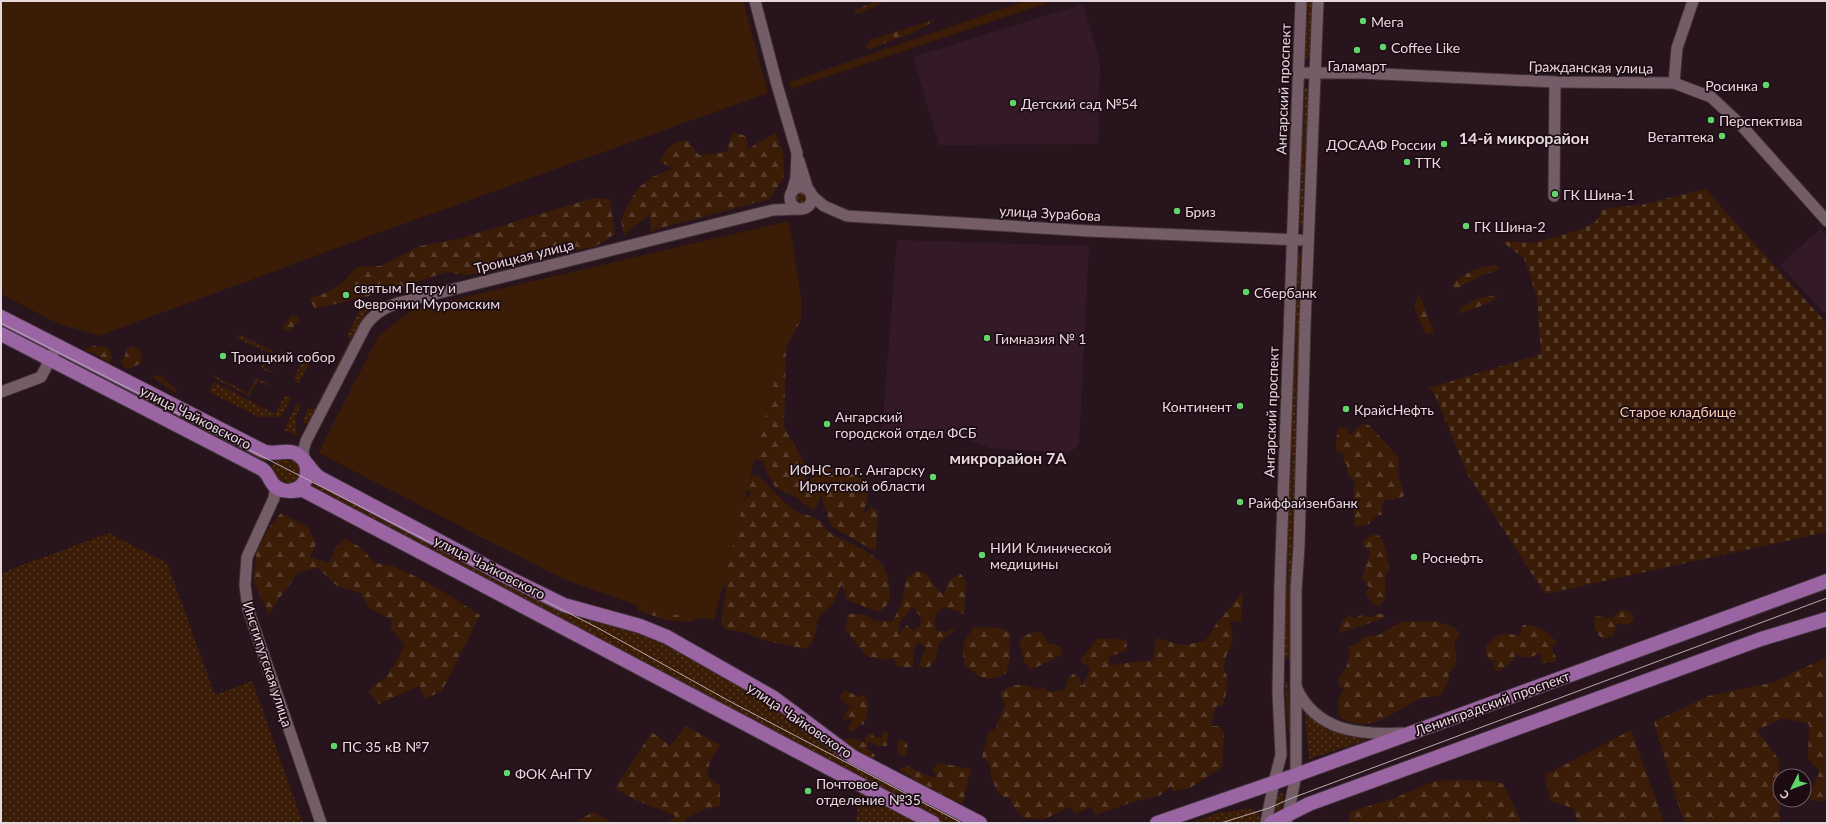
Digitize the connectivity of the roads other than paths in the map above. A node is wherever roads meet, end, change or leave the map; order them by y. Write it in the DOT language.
graph roads {
  1 [pos="755,1"];
  2 [pos="1301,1"];
  3 [pos="1318,1"];
  4 [pos="1694,1"];
  5 [pos="1299,73"];
  6 [pos="1315,73"];
  7 [pos="1555,82"];
  8 [pos="1674,84"];
  9 [pos="796,153"];
  10 [pos="810,192"];
  11 [pos="792,194"];
  12 [pos="1554,196"];
  13 [pos="801,209"];
  14 [pos="773,210"];
  15 [pos="846,216"];
  16 [pos="1827,221"];
  17 [pos="1293,240"];
  18 [pos="1309,240"];
  19 [pos="1,317"];
  20 [pos="1,334"];
  21 [pos="57,346"];
  22 [pos="51,360"];
  23 [pos="1,392"];
  24 [pos="306,441"];
  25 [pos="286,452"];
  26 [pos="306,463"];
  27 [pos="268,477"];
  28 [pos="295,489"];
  29 [pos="272,504"];
  30 [pos="1827,581"];
  31 [pos="1827,619"];
  32 [pos="1278,663"];
  33 [pos="1295,664"];
  34 [pos="1295,685"];
  35 [pos="1409,733"];
  36 [pos="1296,775"];
  37 [pos="1274,782"];
  38 [pos="1287,819"];
  39 [pos="321,823"];
  40 [pos="933,823"];
  41 [pos="980,823"];
  42 [pos="1157,823"];
  43 [pos="1266,823"];
  44 [pos="1271,823"];
  1 -- 9 [label="street"];
  2 -- 5 [label="street, Ангарский проспект"];
  3 -- 6 [label="street"];
  4 -- 8 [label="street"];
  5 -- 6 [label="street, Гражданская улица"];
  5 -- 17 [label="street, Ангарский проспект"];
  6 -- 7 [label="street, Гражданская улица"];
  6 -- 18 [label="street"];
  7 -- 8 [label="street, Гражданская улица"];
  7 -- 12 [label="street"];
  8 -- 16 [label="street, Гражданская улица"];
  9 -- 10 [label="street"];
  9 -- 11 [label="street"];
  10 -- 11 [label="street"];
  10 -- 13 [label="street"];
  10 -- 15 [label="street, улица Зурабова"];
  11 -- 13 [label="street"];
  11 -- 14 [label="street"];
  13 -- 14 [label="street, Троицкая улица"];
  13 -- 15 [label="street, Троицкая улица"];
  14 -- 24 [label="street, Троицкая улица"];
  15 -- 17 [label="street, улица Зурабова"];
  17 -- 18 [label="street, улица Зурабова"];
  17 -- 32 [label="street, Ангарский проспект"];
  18 -- 33 [label="street"];
  19 -- 21 [label="main road, улица Чайковского"];
  20 -- 22 [label="main road, улица Чайковского"];
  21 -- 22 [label="street"];
  21 -- 25 [label="main road, улица Чайковского"];
  22 -- 23 [label="street"];
  22 -- 27 [label="main road, улица Чайковского"];
  24 -- 25 [label="street"];
  24 -- 26 [label="street"];
  25 -- 26 [label="main road, улица Чайковского"];
  25 -- 27 [label="main road"];
  26 -- 28 [label="main road"];
  26 -- 41 [label="main road, улица Чайковского"];
  27 -- 28 [label="main road"];
  27 -- 29 [label="street, Институтская улица"];
  28 -- 29 [label="street"];
  28 -- 40 [label="main road"];
  29 -- 39 [label="street, Институтская улица"];
  30 -- 35 [label="main road, Ленинградский проспект"];
  31 -- 38 [label="main road"];
  32 -- 33 [label="street"];
  32 -- 37 [label="street, Ангарский проспект"];
  33 -- 34 [label="street"];
  34 -- 35 [label="street"];
  34 -- 36 [label="street"];
  35 -- 36 [label="main road, Ленинградский проспект"];
  36 -- 37 [label="main road, Ленинградский проспект"];
  36 -- 38 [label="street"];
  37 -- 42 [label="main road, Ленинградский проспект"];
  37 -- 43 [label="street, Ангарский проспект"];
  38 -- 44 [label="main road"];
}
